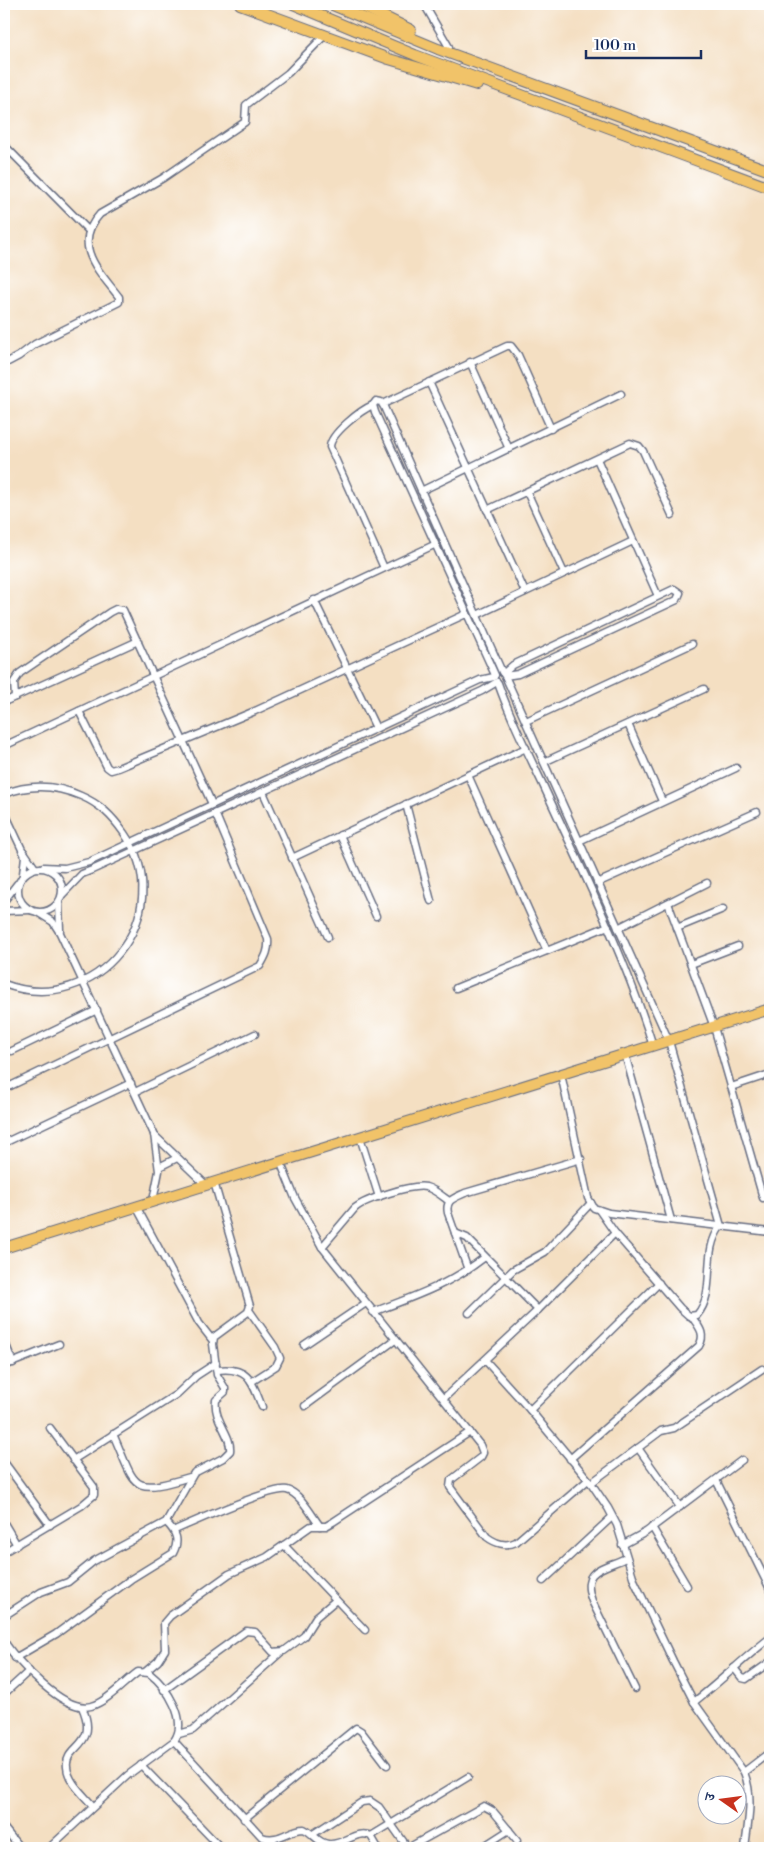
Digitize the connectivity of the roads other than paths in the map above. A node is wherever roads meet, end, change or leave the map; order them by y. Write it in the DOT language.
graph roads {
  1 [pos="240,4"];
  2 [pos="293,4"];
  3 [pos="330,4"];
  4 [pos="358,4"];
  5 [pos="424,4"];
  6 [pos="325,35"];
  7 [pos="449,48"];
  8 [pos="513,76"];
  9 [pos="559,109"];
  10 [pos="4,145"];
  11 [pos="770,171"];
  12 [pos="770,188"];
  13 [pos="88,230"];
  14 [pos="470,362"];
  15 [pos="4,364"];
  16 [pos="429,382"];
  17 [pos="621,394"];
  18 [pos="383,404"];
  19 [pos="373,405"];
  20 [pos="551,429"];
  21 [pos="509,450"];
  22 [pos="597,459"];
  23 [pos="468,469"];
  24 [pos="421,491"];
  25 [pos="527,492"];
  26 [pos="487,510"];
  27 [pos="672,514"];
  28 [pos="633,541"];
  29 [pos="434,545"];
  30 [pos="384,568"];
  31 [pos="564,573"];
  32 [pos="525,592"];
  33 [pos="658,596"];
  34 [pos="314,600"];
  35 [pos="466,614"];
  36 [pos="477,615"];
  37 [pos="138,641"];
  38 [pos="692,644"];
  39 [pos="347,669"];
  40 [pos="504,675"];
  41 [pos="153,677"];
  42 [pos="496,679"];
  43 [pos="704,689"];
  44 [pos="15,697"];
  45 [pos="4,702"];
  46 [pos="79,711"];
  47 [pos="526,721"];
  48 [pos="628,724"];
  49 [pos="376,728"];
  50 [pos="182,740"];
  51 [pos="4,746"];
  52 [pos="526,748"];
  53 [pos="544,762"];
  54 [pos="736,768"];
  55 [pos="468,775"];
  56 [pos="263,792"];
  57 [pos="4,794"];
  58 [pos="662,801"];
  59 [pos="212,804"];
  60 [pos="406,804"];
  61 [pos="4,811"];
  62 [pos="757,812"];
  63 [pos="215,813"];
  64 [pos="340,836"];
  65 [pos="579,840"];
  66 [pos="131,842"];
  67 [pos="135,850"];
  68 [pos="23,851"];
  69 [pos="292,858"];
  70 [pos="43,867"];
  71 [pos="35,868"];
  72 [pos="22,876"];
  73 [pos="19,882"];
  74 [pos="597,883"];
  75 [pos="707,883"];
  76 [pos="60,898"];
  77 [pos="4,901"];
  78 [pos="431,901"];
  79 [pos="668,903"];
  80 [pos="723,909"];
  81 [pos="4,911"];
  82 [pos="34,911"];
  83 [pos="376,916"];
  84 [pos="608,926"];
  85 [pos="618,928"];
  86 [pos="677,928"];
  87 [pos="60,933"];
  88 [pos="328,938"];
  89 [pos="738,946"];
  90 [pos="547,950"];
  91 [pos="690,964"];
  92 [pos="83,983"];
  93 [pos="4,984"];
  94 [pos="456,988"];
  95 [pos="770,1009"];
  96 [pos="97,1010"];
  97 [pos="714,1027"];
  98 [pos="255,1034"];
  99 [pos="110,1038"];
  100 [pos="669,1041"];
  101 [pos="653,1046"];
  102 [pos="12,1051"];
  103 [pos="625,1054"];
  104 [pos="561,1074"];
  105 [pos="770,1074"];
  106 [pos="131,1083"];
  107 [pos="731,1086"];
  108 [pos="4,1089"];
  109 [pos="135,1092"];
  110 [pos="154,1134"];
  111 [pos="360,1137"];
  112 [pos="4,1143"];
  113 [pos="177,1158"];
  114 [pos="580,1159"];
  115 [pos="280,1161"];
  116 [pos="159,1167"];
  117 [pos="210,1183"];
  118 [pos="380,1197"];
  119 [pos="763,1198"];
  120 [pos="153,1201"];
  121 [pos="449,1201"];
  122 [pos="591,1204"];
  123 [pos="136,1206"];
  124 [pos="599,1210"];
  125 [pos="671,1220"];
  126 [pos="721,1226"];
  127 [pos="770,1232"];
  128 [pos="455,1233"];
  129 [pos="615,1233"];
  130 [pos="322,1247"];
  131 [pos="4,1248"];
  132 [pos="485,1256"];
  133 [pos="468,1270"];
  134 [pos="505,1277"];
  135 [pos="659,1283"];
  136 [pos="366,1303"];
  137 [pos="249,1310"];
  138 [pos="538,1310"];
  139 [pos="373,1312"];
  140 [pos="469,1312"];
  141 [pos="692,1317"];
  142 [pos="4,1340"];
  143 [pos="396,1340"];
  144 [pos="213,1341"];
  145 [pos="59,1344"];
  146 [pos="304,1345"];
  147 [pos="485,1360"];
  148 [pos="13,1363"];
  149 [pos="4,1366"];
  150 [pos="217,1366"];
  151 [pos="762,1369"];
  152 [pos="251,1382"];
  153 [pos="444,1398"];
  154 [pos="305,1406"];
  155 [pos="262,1407"];
  156 [pos="530,1410"];
  157 [pos="50,1428"];
  158 [pos="470,1432"];
  159 [pos="113,1434"];
  160 [pos="638,1448"];
  161 [pos="570,1459"];
  162 [pos="73,1460"];
  163 [pos="742,1460"];
  164 [pos="4,1462"];
  165 [pos="190,1477"];
  166 [pos="716,1480"];
  167 [pos="589,1482"];
  168 [pos="680,1507"];
  169 [pos="612,1517"];
  170 [pos="166,1522"];
  171 [pos="4,1523"];
  172 [pos="50,1525"];
  173 [pos="320,1526"];
  174 [pos="652,1527"];
  175 [pos="175,1530"];
  176 [pos="17,1545"];
  177 [pos="284,1545"];
  178 [pos="622,1545"];
  179 [pos="4,1552"];
  180 [pos="626,1558"];
  181 [pos="543,1581"];
  182 [pos="687,1586"];
  183 [pos="770,1589"];
  184 [pos="336,1600"];
  185 [pos="4,1616"];
  186 [pos="365,1630"];
  187 [pos="770,1638"];
  188 [pos="4,1641"];
  189 [pos="280,1653"];
  190 [pos="15,1658"];
  191 [pos="770,1662"];
  192 [pos="734,1668"];
  193 [pos="29,1671"];
  194 [pos="145,1672"];
  195 [pos="635,1689"];
  196 [pos="164,1690"];
  197 [pos="4,1694"];
  198 [pos="694,1702"];
  199 [pos="82,1707"];
  200 [pos="179,1734"];
  201 [pos="174,1741"];
  202 [pos="770,1752"];
  203 [pos="387,1764"];
  204 [pos="141,1765"];
  205 [pos="744,1772"];
  206 [pos="468,1777"];
  207 [pos="93,1806"];
  208 [pos="244,1818"];
  209 [pos="392,1825"];
  210 [pos="4,1828"];
  211 [pos="509,1830"];
  212 [pos="313,1834"];
  213 [pos="371,1836"];
  214 [pos="517,1840"];
  215 [pos="20,1848"];
  216 [pos="49,1848"];
  217 [pos="221,1848"];
  218 [pos="378,1848"];
  219 [pos="408,1848"];
  220 [pos="481,1848"];
  221 [pos="745,1848"];
  1 -- 6 [label="main road"];
  2 -- 9 [label="main road"];
  3 -- 8 [label="main road"];
  4 -- 7 [label="main road"];
  5 -- 7 [label="street"];
  6 -- 9 [label="main road"];
  6 -- 13 [label="street"];
  7 -- 8 [label="main road"];
  8 -- 11 [label="main road"];
  9 -- 12 [label="main road"];
  10 -- 13 [label="street"];
  13 -- 15 [label="street"];
  14 -- 16 [label="street"];
  14 -- 20 [label="street"];
  14 -- 21 [label="street"];
  16 -- 18 [label="street"];
  16 -- 23 [label="street"];
  17 -- 20 [label="street"];
  18 -- 19 [label="street"];
  18 -- 24 [label="street"];
  19 -- 29 [label="street"];
  19 -- 30 [label="street"];
  20 -- 21 [label="street"];
  21 -- 23 [label="street"];
  22 -- 25 [label="street"];
  22 -- 27 [label="street"];
  22 -- 28 [label="street"];
  23 -- 24 [label="street"];
  23 -- 26 [label="street"];
  24 -- 36 [label="street"];
  25 -- 26 [label="street"];
  25 -- 31 [label="street"];
  26 -- 32 [label="street"];
  28 -- 31 [label="street"];
  28 -- 33 [label="street"];
  29 -- 30 [label="street"];
  29 -- 35 [label="street"];
  30 -- 34 [label="street"];
  31 -- 32 [label="street"];
  32 -- 36 [label="street"];
  33 -- 40 [label="street"];
  33 -- 40 [label="street"];
  34 -- 39 [label="street"];
  34 -- 41 [label="street"];
  35 -- 39 [label="street"];
  35 -- 42 [label="street"];
  36 -- 40 [label="street"];
  37 -- 41 [label="street"];
  37 -- 44 [label="street"];
  37 -- 44 [label="street"];
  38 -- 47 [label="street"];
  39 -- 49 [label="street"];
  39 -- 50 [label="street"];
  40 -- 42 [label="street"];
  40 -- 42 [label="street"];
  40 -- 47 [label="street"];
  41 -- 46 [label="street"];
  41 -- 50 [label="street"];
  42 -- 49 [label="street"];
  42 -- 52 [label="street"];
  42 -- 56 [label="street"];
  43 -- 48 [label="street"];
  44 -- 45 [label="street"];
  46 -- 50 [label="street"];
  46 -- 51 [label="street"];
  47 -- 53 [label="street"];
  48 -- 53 [label="street"];
  48 -- 58 [label="street"];
  49 -- 59 [label="street"];
  50 -- 59 [label="street"];
  52 -- 55 [label="street"];
  52 -- 84 [label="street"];
  53 -- 65 [label="street"];
  54 -- 58 [label="street"];
  55 -- 60 [label="street"];
  55 -- 90 [label="street"];
  56 -- 63 [label="street"];
  56 -- 69 [label="street"];
  57 -- 66 [label="street"];
  58 -- 65 [label="street"];
  59 -- 66 [label="street"];
  60 -- 64 [label="street"];
  60 -- 78 [label="street"];
  61 -- 68 [label="street"];
  62 -- 74 [label="street"];
  63 -- 67 [label="street"];
  63 -- 99 [label="street"];
  64 -- 69 [label="street"];
  64 -- 83 [label="street"];
  65 -- 74 [label="street"];
  66 -- 67 [label="street"];
  66 -- 70 [label="street"];
  67 -- 76 [label="street"];
  67 -- 92 [label="street"];
  68 -- 71 [label="street"];
  68 -- 72 [label="street"];
  69 -- 88 [label="street"];
  70 -- 71 [label="street"];
  70 -- 76 [label="street"];
  71 -- 72 [label="street"];
  72 -- 73 [label="street"];
  73 -- 77 [label="street"];
  73 -- 82 [label="street"];
  74 -- 85 [label="street"];
  75 -- 79 [label="street"];
  76 -- 82 [label="street"];
  76 -- 87 [label="street"];
  79 -- 85 [label="street"];
  79 -- 86 [label="street"];
  80 -- 86 [label="street"];
  81 -- 82 [label="street"];
  82 -- 87 [label="street"];
  84 -- 90 [label="street"];
  84 -- 101 [label="street"];
  85 -- 100 [label="street"];
  86 -- 91 [label="street"];
  87 -- 92 [label="street"];
  89 -- 91 [label="street"];
  90 -- 94 [label="street"];
  91 -- 97 [label="street"];
  92 -- 93 [label="street"];
  92 -- 96 [label="street"];
  95 -- 97 [label="main road"];
  96 -- 99 [label="street"];
  96 -- 102 [label="street"];
  97 -- 100 [label="main road"];
  97 -- 107 [label="street"];
  98 -- 109 [label="street"];
  99 -- 106 [label="street"];
  99 -- 108 [label="street"];
  100 -- 101 [label="main road"];
  100 -- 126 [label="street"];
  101 -- 103 [label="main road"];
  103 -- 104 [label="main road"];
  103 -- 125 [label="street"];
  104 -- 111 [label="main road"];
  104 -- 114 [label="street"];
  105 -- 107 [label="street"];
  106 -- 109 [label="street"];
  106 -- 112 [label="street"];
  107 -- 119 [label="street"];
  109 -- 110 [label="street"];
  110 -- 113 [label="street"];
  110 -- 116 [label="street"];
  111 -- 115 [label="main road"];
  111 -- 118 [label="street"];
  113 -- 116 [label="street"];
  113 -- 117 [label="street"];
  114 -- 121 [label="street"];
  114 -- 122 [label="street"];
  115 -- 117 [label="main road"];
  115 -- 130 [label="street"];
  116 -- 120 [label="street"];
  117 -- 120 [label="main road"];
  117 -- 137 [label="street"];
  118 -- 121 [label="street"];
  118 -- 130 [label="street"];
  120 -- 123 [label="main road"];
  121 -- 128 [label="street"];
  122 -- 124 [label="street"];
  122 -- 134 [label="street"];
  123 -- 131 [label="main road"];
  123 -- 144 [label="street"];
  124 -- 125 [label="street"];
  124 -- 129 [label="street"];
  125 -- 126 [label="street"];
  126 -- 127 [label="street"];
  126 -- 141 [label="street"];
  128 -- 132 [label="street"];
  128 -- 133 [label="street"];
  129 -- 135 [label="street"];
  129 -- 138 [label="street"];
  130 -- 136 [label="street"];
  132 -- 133 [label="street"];
  132 -- 134 [label="street"];
  133 -- 139 [label="street"];
  134 -- 138 [label="street"];
  134 -- 140 [label="street"];
  135 -- 141 [label="street"];
  135 -- 156 [label="street"];
  136 -- 139 [label="street"];
  136 -- 146 [label="street"];
  137 -- 144 [label="street"];
  137 -- 152 [label="street"];
  138 -- 147 [label="street"];
  139 -- 143 [label="street"];
  141 -- 161 [label="street"];
  142 -- 148 [label="street"];
  143 -- 153 [label="street"];
  143 -- 154 [label="street"];
  144 -- 150 [label="street"];
  145 -- 148 [label="street"];
  147 -- 153 [label="street"];
  147 -- 156 [label="street"];
  148 -- 149 [label="street"];
  150 -- 152 [label="street"];
  150 -- 159 [label="street"];
  150 -- 165 [label="street"];
  151 -- 160 [label="street"];
  152 -- 155 [label="street"];
  153 -- 158 [label="street"];
  156 -- 161 [label="street"];
  157 -- 162 [label="street"];
  158 -- 167 [label="street"];
  158 -- 173 [label="street"];
  159 -- 162 [label="street"];
  159 -- 165 [label="street"];
  160 -- 167 [label="street"];
  160 -- 168 [label="street"];
  161 -- 167 [label="street"];
  162 -- 172 [label="street"];
  163 -- 166 [label="street"];
  164 -- 172 [label="street"];
  165 -- 170 [label="street"];
  166 -- 168 [label="street"];
  166 -- 183 [label="street"];
  167 -- 169 [label="street"];
  168 -- 174 [label="street"];
  169 -- 178 [label="street"];
  169 -- 181 [label="street"];
  170 -- 175 [label="street"];
  170 -- 185 [label="street"];
  171 -- 176 [label="street"];
  172 -- 176 [label="street"];
  173 -- 175 [label="street"];
  173 -- 177 [label="street"];
  174 -- 178 [label="street"];
  174 -- 182 [label="street"];
  175 -- 190 [label="street"];
  176 -- 179 [label="street"];
  177 -- 184 [label="street"];
  177 -- 194 [label="street"];
  178 -- 180 [label="street"];
  180 -- 195 [label="street"];
  180 -- 198 [label="street"];
  184 -- 186 [label="street"];
  184 -- 189 [label="street"];
  187 -- 192 [label="street"];
  188 -- 190 [label="street"];
  189 -- 196 [label="street"];
  189 -- 200 [label="street"];
  190 -- 193 [label="street"];
  191 -- 192 [label="street"];
  192 -- 198 [label="street"];
  193 -- 197 [label="street"];
  193 -- 199 [label="street"];
  194 -- 196 [label="street"];
  194 -- 199 [label="street"];
  196 -- 200 [label="street"];
  198 -- 205 [label="street"];
  199 -- 207 [label="street"];
  200 -- 201 [label="street"];
  201 -- 204 [label="street"];
  201 -- 208 [label="street"];
  202 -- 205 [label="street"];
  203 -- 208 [label="street"];
  204 -- 207 [label="street"];
  204 -- 217 [label="street"];
  205 -- 221 [label="street"];
  206 -- 209 [label="street"];
  207 -- 216 [label="street"];
  208 -- 212 [label="street"];
  209 -- 212 [label="street"];
  209 -- 213 [label="street"];
  209 -- 219 [label="street"];
  210 -- 215 [label="street"];
  211 -- 214 [label="street"];
  211 -- 219 [label="street"];
  211 -- 220 [label="street"];
  212 -- 213 [label="street"];
  213 -- 218 [label="street"];
}
